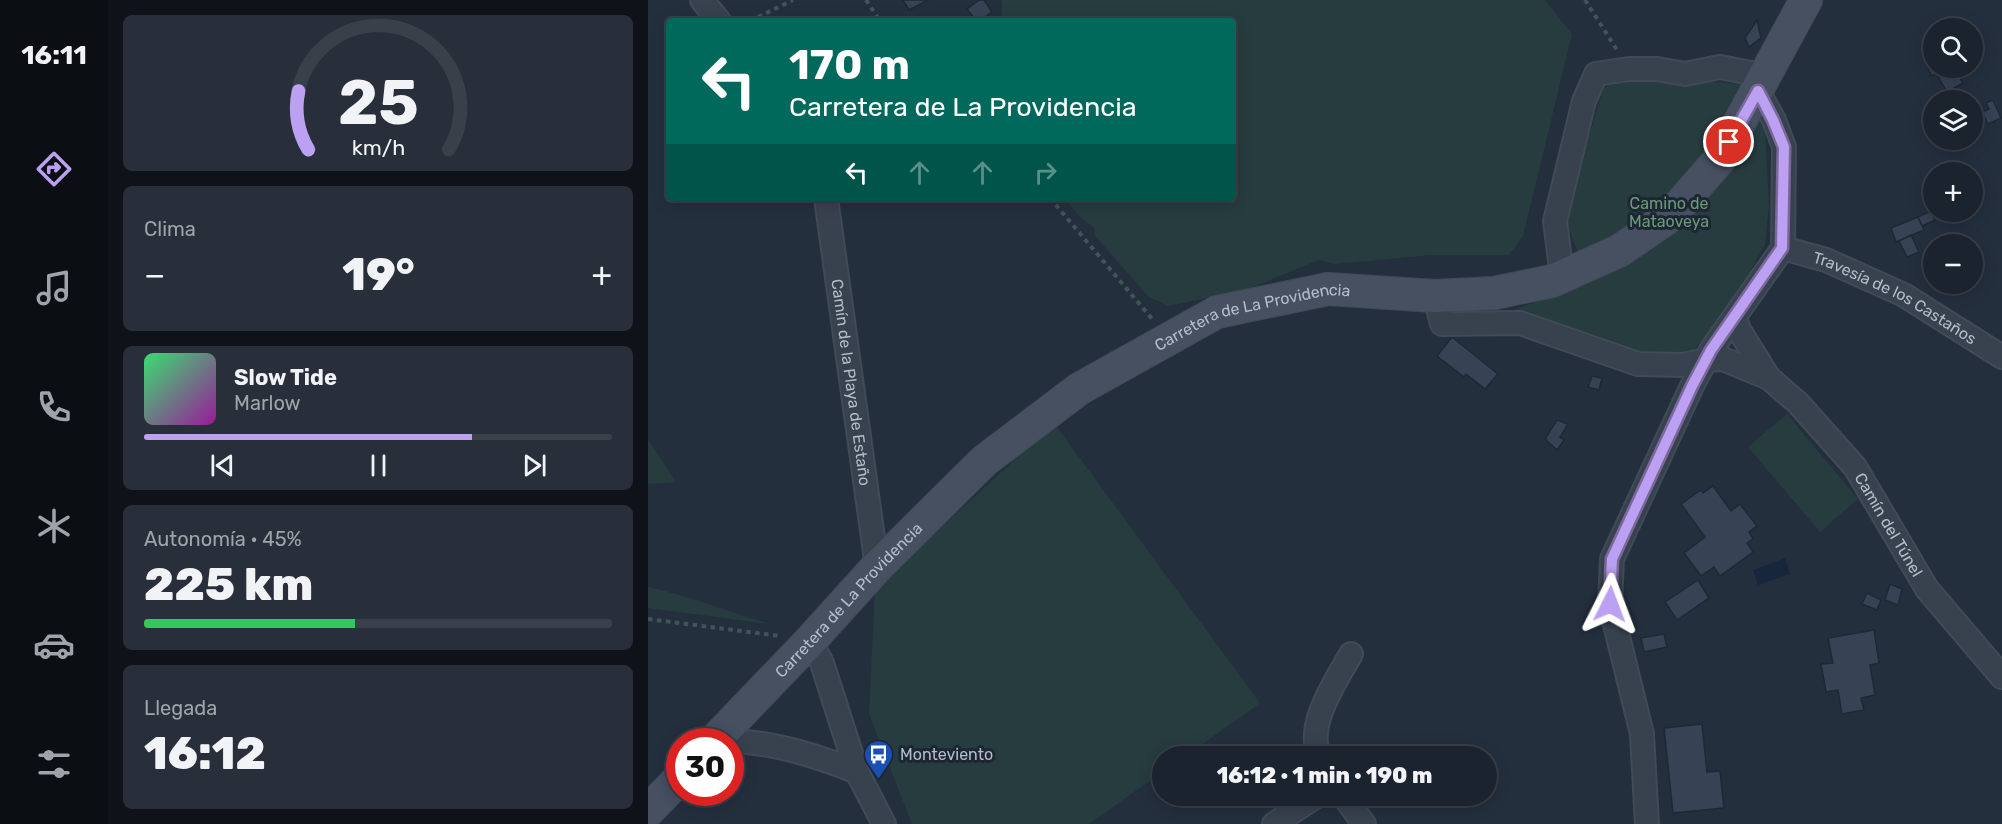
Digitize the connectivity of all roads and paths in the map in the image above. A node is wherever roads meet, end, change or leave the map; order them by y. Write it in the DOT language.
graph roads {
  1 [pos="702,0"];
  2 [pos="793,0"];
  3 [pos="866,0"];
  4 [pos="1585,0"];
  5 [pos="1806,0"];
  6 [pos="717,18"];
  7 [pos="756,18"];
  8 [pos="878,18"];
  9 [pos="1629,69"];
  10 [pos="1762,83"];
  11 [pos="826,201"];
  12 [pos="1053,201"];
  13 [pos="1782,248"];
  14 [pos="1562,276"];
  15 [pos="1435,296"];
  16 [pos="1735,317"];
  17 [pos="1169,339"];
  18 [pos="2002,357"];
  19 [pos="1706,360"];
  20 [pos="1770,378"];
  21 [pos="877,567"];
  22 [pos="648,619"];
  23 [pos="810,640"];
  24 [pos="1351,654"];
  25 [pos="2002,676"];
  26 [pos="726,728"];
  27 [pos="744,742"];
  28 [pos="1317,746"];
  29 [pos="857,772"];
  30 [pos="666,793"];
  31 [pos="1301,806"];
  32 [pos="1351,806"];
  33 [pos="648,812"];
  34 [pos="884,824"];
  35 [pos="1274,824"];
  36 [pos="1364,824"];
  37 [pos="1647,824"];
  1 -- 6 [label="street"];
  2 -- 7 [label="path"];
  3 -- 8 [label="path"];
  4 -- 9 [label="path"];
  5 -- 10 [label="street, Carretera de La Providencia"];
  9 -- 10 [label="street"];
  9 -- 14 [label="street"];
  10 -- 13 [label="street"];
  10 -- 14 [label="street, Carretera de La Providencia"];
  11 -- 21 [label="street, Camín de la Playa de Estaño"];
  12 -- 17 [label="path"];
  13 -- 16 [label="street"];
  13 -- 18 [label="street, Travesía de los Castaños"];
  14 -- 15 [label="street, Carretera de La Providencia"];
  15 -- 17 [label="street, Carretera de La Providencia"];
  15 -- 19 [label="street"];
  16 -- 19 [label="street"];
  16 -- 20 [label="street"];
  17 -- 21 [label="street, Carretera de La Providencia"];
  19 -- 20 [label="street"];
  19 -- 37 [label="street"];
  20 -- 25 [label="street, Camín del Túnel"];
  21 -- 23 [label="street, Carretera de La Providencia"];
  22 -- 23 [label="path"];
  23 -- 26 [label="street, Carretera de La Providencia"];
  23 -- 29 [label="street"];
  24 -- 28 [label="street"];
  27 -- 29 [label="street"];
  29 -- 34 [label="street"];
  30 -- 33 [label="street"];
  31 -- 35 [label="street"];
  32 -- 36 [label="street"];
}
